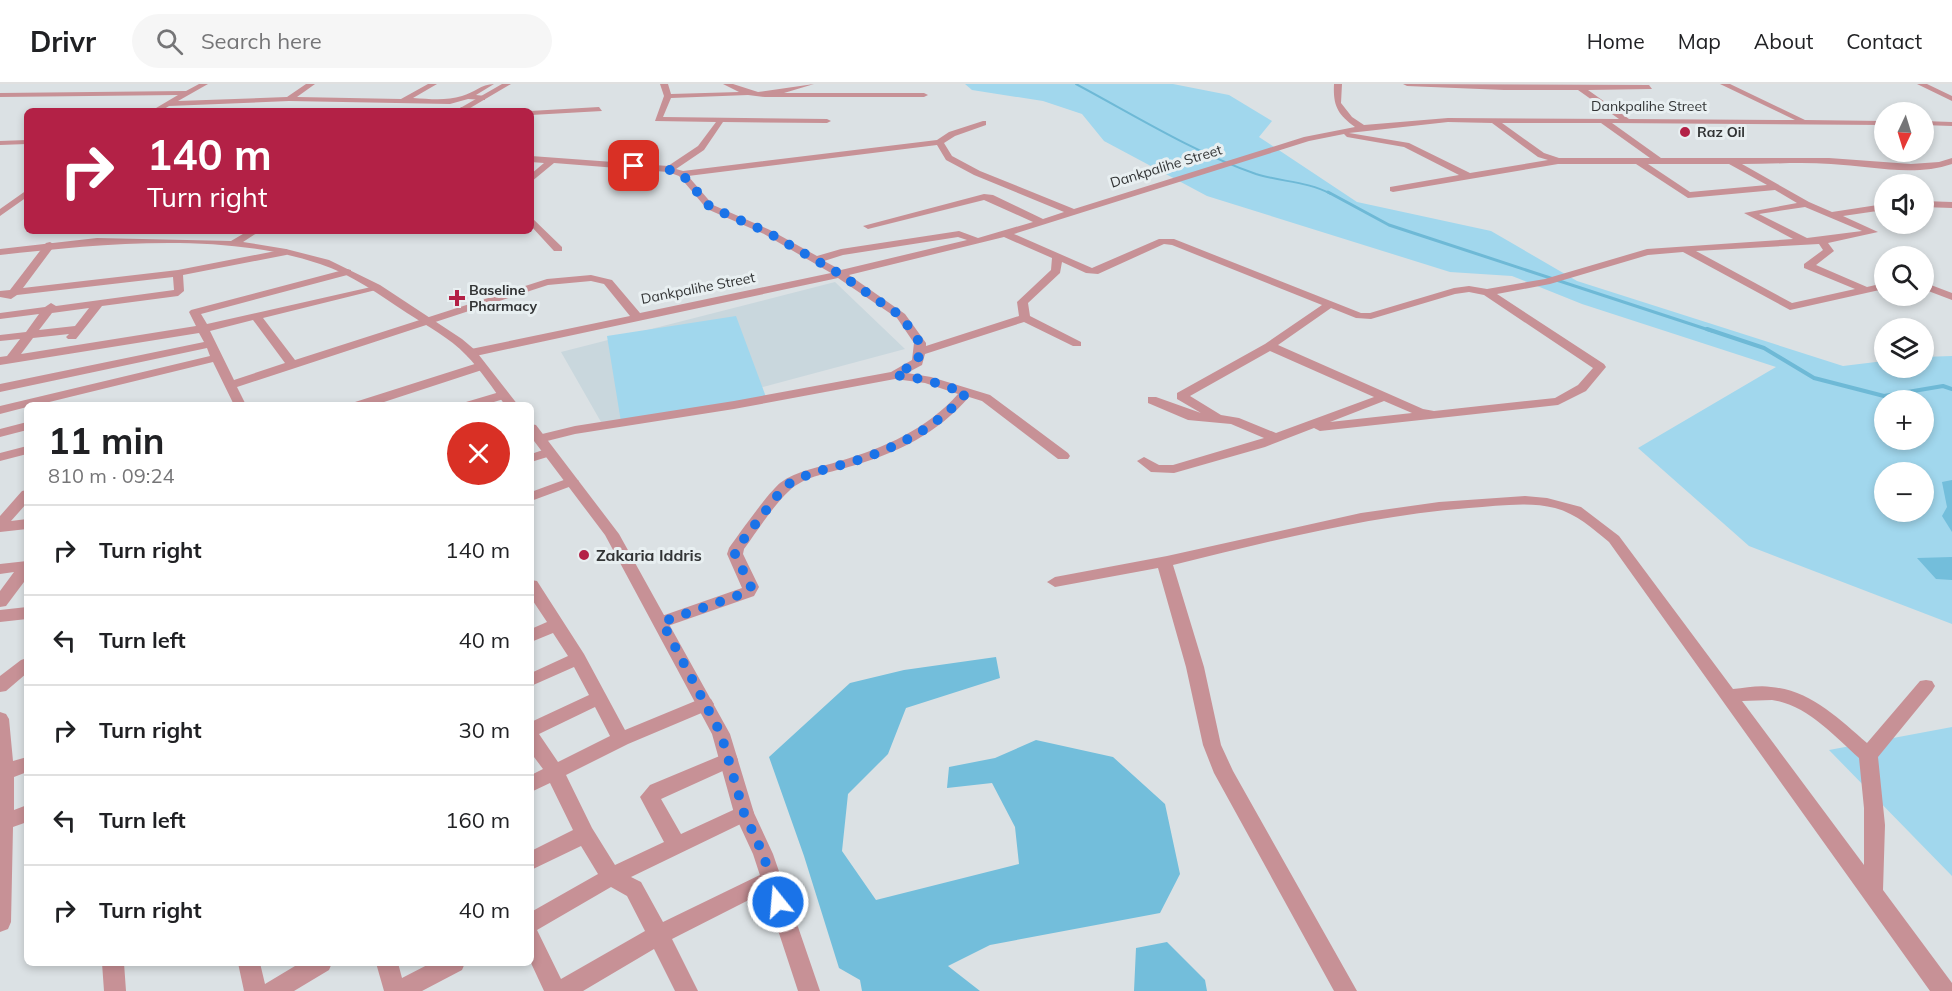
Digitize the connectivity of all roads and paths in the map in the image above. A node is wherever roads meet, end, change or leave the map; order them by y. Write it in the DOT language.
graph roads {
  1 [pos="204,84"];
  2 [pos="311,84"];
  3 [pos="434,84"];
  4 [pos="490,84"];
  5 [pos="507,84"];
  6 [pos="664,84"];
  7 [pos="727,84"];
  8 [pos="810,84"];
  9 [pos="1338,84"];
  10 [pos="1407,84"];
  11 [pos="1724,84"];
  12 [pos="1924,85"];
  13 [pos="1577,86"];
  14 [pos="1649,87"];
  15 [pos="1952,87"];
  16 [pos="187,93"];
  17 [pos="744,93"];
  18 [pos="0,95"];
  19 [pos="765,95"];
  20 [pos="924,95"];
  21 [pos="668,96"];
  22 [pos="468,98"];
  23 [pos="482,98"];
  24 [pos="290,99"];
  25 [pos="1952,99"];
  26 [pos="408,100"];
  27 [pos="168,104"];
  28 [pos="161,108"];
  29 [pos="464,108"];
  30 [pos="599,109"];
  31 [pos="534,113"];
  32 [pos="721,120"];
  33 [pos="1493,120"];
  34 [pos="827,121"];
  35 [pos="1603,121"];
  36 [pos="1627,121"];
  37 [pos="983,123"];
  38 [pos="1807,123"];
  39 [pos="1874,123"];
  40 [pos="1934,123"];
  41 [pos="1952,124"];
  42 [pos="1362,128"];
  43 [pos="1336,134"];
  44 [pos="24,142"];
  45 [pos="939,142"];
  46 [pos="0,143"];
  47 [pos="534,159"];
  48 [pos="552,160"];
  49 [pos="1729,160"];
  50 [pos="1558,161"];
  51 [pos="1638,161"];
  52 [pos="1659,161"];
  53 [pos="1952,161"];
  54 [pos="1940,165"];
  55 [pos="670,170"];
  56 [pos="1952,171"];
  57 [pos="682,174"];
  58 [pos="534,176"];
  59 [pos="1468,176"];
  60 [pos="1776,187"];
  61 [pos="1393,189"];
  62 [pos="24,195"];
  63 [pos="1806,204"];
  64 [pos="1934,204"];
  65 [pos="1952,205"];
  66 [pos="1874,208"];
  67 [pos="1072,212"];
  68 [pos="0,213"];
  69 [pos="1829,215"];
  70 [pos="534,222"];
  71 [pos="1041,222"];
  72 [pos="868,226"];
  73 [pos="250,234"];
  74 [pos="1005,234"];
  75 [pos="978,241"];
  76 [pos="1822,241"];
  77 [pos="1807,242"];
  78 [pos="233,244"];
  79 [pos="897,244"];
  80 [pos="50,245"];
  81 [pos="1684,248"];
  82 [pos="558,249"];
  83 [pos="0,252"];
  84 [pos="286,252"];
  85 [pos="915,256"];
  86 [pos="1058,258"];
  87 [pos="816,260"];
  88 [pos="347,272"];
  89 [pos="178,273"];
  90 [pos="840,274"];
  91 [pos="69,286"];
  92 [pos="376,286"];
  93 [pos="1874,288"];
  94 [pos="1864,289"];
  95 [pos="1934,290"];
  96 [pos="14,292"];
  97 [pos="1487,292"];
  98 [pos="0,294"];
  99 [pos="1952,297"];
  100 [pos="98,304"];
  101 [pos="1330,304"];
  102 [pos="49,309"];
  103 [pos="0,311"];
  104 [pos="0,315"];
  105 [pos="256,316"];
  106 [pos="636,316"];
  107 [pos="1025,318"];
  108 [pos="425,321"];
  109 [pos="78,329"];
  110 [pos="202,330"];
  111 [pos="30,335"];
  112 [pos="0,338"];
  113 [pos="117,343"];
  114 [pos="209,344"];
  115 [pos="1077,344"];
  116 [pos="1269,346"];
  117 [pos="919,352"];
  118 [pos="55,353"];
  119 [pos="471,353"];
  120 [pos="217,358"];
  121 [pos="6,360"];
  122 [pos="293,365"];
  123 [pos="111,366"];
  124 [pos="481,366"];
  125 [pos="895,375"];
  126 [pos="44,380"];
  127 [pos="230,385"];
  128 [pos="0,388"];
  129 [pos="966,393"];
  130 [pos="1384,397"];
  131 [pos="507,400"];
  132 [pos="1152,400"];
  133 [pos="41,402"];
  134 [pos="45,402"];
  135 [pos="238,402"];
  136 [pos="378,402"];
  137 [pos="24,406"];
  138 [pos="0,410"];
  139 [pos="1434,415"];
  140 [pos="1217,418"];
  141 [pos="24,427"];
  142 [pos="1299,430"];
  143 [pos="0,433"];
  144 [pos="1276,438"];
  145 [pos="540,440"];
  146 [pos="24,451"];
  147 [pos="1063,456"];
  148 [pos="0,457"];
  149 [pos="1144,461"];
  150 [pos="572,481"];
  151 [pos="534,496"];
  152 [pos="24,498"];
  153 [pos="1,523"];
  154 [pos="24,524"];
  155 [pos="1164,561"];
  156 [pos="24,566"];
  157 [pos="0,569"];
  158 [pos="24,570"];
  159 [pos="1056,582"];
  160 [pos="534,591"];
  161 [pos="0,602"];
  162 [pos="24,613"];
  163 [pos="0,616"];
  164 [pos="662,622"];
  165 [pos="557,624"];
  166 [pos="534,635"];
  167 [pos="578,658"];
  168 [pos="24,666"];
  169 [pos="534,679"];
  170 [pos="0,686"];
  171 [pos="1926,686"];
  172 [pos="1731,696"];
  173 [pos="599,698"];
  174 [pos="705,704"];
  175 [pos="0,724"];
  176 [pos="534,729"];
  177 [pos="621,740"];
  178 [pos="534,742"];
  179 [pos="1868,755"];
  180 [pos="729,760"];
  181 [pos="24,765"];
  182 [pos="554,771"];
  183 [pos="3,773"];
  184 [pos="534,781"];
  185 [pos="744,813"];
  186 [pos="24,814"];
  187 [pos="2,824"];
  188 [pos="585,834"];
  189 [pos="677,846"];
  190 [pos="534,860"];
  191 [pos="1,876"];
  192 [pos="611,877"];
  193 [pos="771,879"];
  194 [pos="1872,895"];
  195 [pos="534,921"];
  196 [pos="0,922"];
  197 [pos="657,936"];
  198 [pos="534,945"];
  199 [pos="113,966"];
  200 [pos="250,966"];
  201 [pos="316,966"];
  202 [pos="388,966"];
  203 [pos="448,966"];
  204 [pos="115,991"];
  205 [pos="255,991"];
  206 [pos="273,991"];
  207 [pos="397,991"];
  208 [pos="555,991"];
  209 [pos="562,991"];
  210 [pos="687,991"];
  211 [pos="809,991"];
  212 [pos="1346,991"];
  213 [pos="1944,991"];
  1 -- 16 [label="street"];
  2 -- 24 [label="street"];
  3 -- 26 [label="street"];
  4 -- 22 [label="street"];
  5 -- 23 [label="street"];
  6 -- 21 [label="street"];
  7 -- 17 [label="street"];
  8 -- 19 [label="street"];
  9 -- 42 [label="street"];
  10 -- 13 [label="street"];
  11 -- 38 [label="street"];
  12 -- 15 [label="street"];
  12 -- 25 [label="street"];
  13 -- 14 [label="street"];
  13 -- 36 [label="street"];
  16 -- 18 [label="street"];
  16 -- 27 [label="street"];
  17 -- 19 [label="street"];
  17 -- 21 [label="street"];
  19 -- 20 [label="street"];
  21 -- 32 [label="street"];
  22 -- 23 [label="street"];
  22 -- 26 [label="street"];
  23 -- 29 [label="street"];
  24 -- 26 [label="street"];
  24 -- 27 [label="street"];
  27 -- 28 [label="street"];
  30 -- 31 [label="street"];
  32 -- 34 [label="street"];
  32 -- 55 [label="street"];
  33 -- 35 [label="street, Dankpalihe Street"];
  33 -- 42 [label="street, Dankpalihe Street"];
  33 -- 50 [label="street"];
  35 -- 36 [label="street, Dankpalihe Street"];
  35 -- 52 [label="street"];
  36 -- 38 [label="street, Dankpalihe Street"];
  37 -- 45 [label="street"];
  38 -- 39 [label="street, Dankpalihe Street"];
  40 -- 41 [label="street"];
  42 -- 43 [label="street, Dankpalihe Street"];
  43 -- 59 [label="street"];
  43 -- 67 [label="street, Dankpalihe Street"];
  44 -- 46 [label="street"];
  45 -- 57 [label="street"];
  45 -- 67 [label="street"];
  47 -- 48 [label="street"];
  48 -- 55 [label="street"];
  48 -- 58 [label="street"];
  49 -- 52 [label="street"];
  49 -- 54 [label="street"];
  49 -- 60 [label="street"];
  50 -- 51 [label="street"];
  50 -- 59 [label="street"];
  51 -- 52 [label="street"];
  51 -- 60 [label="street"];
  53 -- 54 [label="street"];
  54 -- 56 [label="street"];
  55 -- 57 [label="street"];
  57 -- 87 [label="street"];
  59 -- 61 [label="street"];
  60 -- 63 [label="street"];
  62 -- 68 [label="street"];
  63 -- 69 [label="street"];
  63 -- 77 [label="street"];
  64 -- 65 [label="street"];
  66 -- 69 [label="street"];
  67 -- 71 [label="street, Dankpalihe Street"];
  69 -- 76 [label="street"];
  70 -- 82 [label="street"];
  71 -- 72 [label="street"];
  71 -- 74 [label="street, Dankpalihe Street"];
  73 -- 78 [label="street"];
  74 -- 75 [label="street, Dankpalihe Street"];
  74 -- 86 [label="street"];
  75 -- 79 [label="street"];
  75 -- 85 [label="street, Dankpalihe Street"];
  76 -- 77 [label="street"];
  76 -- 94 [label="street"];
  77 -- 81 [label="street"];
  78 -- 80 [label="street"];
  78 -- 84 [label="street"];
  79 -- 85 [label="street"];
  79 -- 87 [label="street"];
  80 -- 83 [label="street"];
  80 -- 96 [label="street"];
  81 -- 94 [label="street"];
  81 -- 97 [label="street"];
  84 -- 88 [label="street"];
  84 -- 89 [label="street"];
  85 -- 90 [label="street, Dankpalihe Street"];
  86 -- 101 [label="street"];
  86 -- 107 [label="street"];
  87 -- 90 [label="street"];
  88 -- 92 [label="street"];
  88 -- 110 [label="street"];
  89 -- 91 [label="street"];
  89 -- 100 [label="street"];
  90 -- 106 [label="street, Dankpalihe Street"];
  90 -- 117 [label="street"];
  91 -- 96 [label="street"];
  91 -- 102 [label="street"];
  92 -- 105 [label="street"];
  92 -- 108 [label="street"];
  93 -- 94 [label="street"];
  95 -- 99 [label="street"];
  96 -- 98 [label="street"];
  96 -- 103 [label="street"];
  97 -- 101 [label="street"];
  97 -- 139 [label="street"];
  100 -- 102 [label="street"];
  100 -- 109 [label="street"];
  101 -- 116 [label="street"];
  102 -- 104 [label="street"];
  102 -- 111 [label="street"];
  105 -- 110 [label="street"];
  105 -- 122 [label="street"];
  106 -- 108 [label="street"];
  106 -- 119 [label="street, Dankpalihe Street"];
  107 -- 115 [label="street"];
  107 -- 117 [label="street"];
  108 -- 119 [label="street"];
  108 -- 122 [label="street"];
  109 -- 111 [label="street"];
  109 -- 118 [label="street"];
  110 -- 113 [label="street"];
  110 -- 114 [label="street"];
  111 -- 112 [label="street"];
  111 -- 121 [label="street"];
  113 -- 118 [label="street"];
  113 -- 123 [label="street"];
  114 -- 120 [label="street"];
  114 -- 123 [label="street"];
  116 -- 130 [label="street"];
  116 -- 140 [label="street"];
  117 -- 125 [label="street"];
  118 -- 121 [label="street"];
  118 -- 126 [label="street"];
  119 -- 124 [label="street"];
  120 -- 127 [label="street"];
  120 -- 134 [label="street"];
  122 -- 127 [label="street"];
  123 -- 126 [label="street"];
  124 -- 131 [label="street"];
  124 -- 136 [label="street"];
  125 -- 129 [label="street"];
  125 -- 145 [label="street"];
  126 -- 128 [label="street"];
  126 -- 133 [label="street"];
  127 -- 135 [label="street"];
  129 -- 147 [label="street"];
  129 -- 164 [label="street"];
  130 -- 139 [label="street"];
  130 -- 142 [label="street"];
  132 -- 140 [label="street"];
  137 -- 138 [label="street"];
  139 -- 142 [label="street"];
  140 -- 144 [label="street"];
  141 -- 143 [label="street"];
  142 -- 144 [label="street"];
  144 -- 149 [label="street"];
  145 -- 150 [label="street"];
  146 -- 148 [label="street"];
  150 -- 151 [label="street"];
  150 -- 164 [label="street"];
  152 -- 153 [label="street"];
  153 -- 154 [label="street"];
  155 -- 159 [label="street"];
  155 -- 172 [label="street"];
  155 -- 212 [label="street"];
  156 -- 157 [label="street"];
  158 -- 161 [label="street"];
  160 -- 165 [label="street"];
  162 -- 163 [label="street"];
  164 -- 174 [label="street"];
  165 -- 166 [label="street"];
  165 -- 167 [label="street"];
  167 -- 169 [label="street"];
  167 -- 173 [label="street"];
  168 -- 170 [label="street"];
  171 -- 179 [label="street"];
  172 -- 179 [label="street"];
  172 -- 194 [label="street"];
  173 -- 176 [label="street"];
  173 -- 177 [label="street"];
  174 -- 177 [label="street"];
  174 -- 180 [label="street"];
  175 -- 183 [label="street"];
  177 -- 182 [label="street"];
  178 -- 182 [label="street"];
  179 -- 194 [label="street"];
  180 -- 185 [label="street"];
  180 -- 189 [label="street"];
  181 -- 183 [label="street"];
  182 -- 184 [label="street"];
  182 -- 188 [label="street"];
  183 -- 187 [label="street"];
  185 -- 189 [label="street"];
  185 -- 193 [label="street"];
  186 -- 187 [label="street"];
  187 -- 191 [label="street"];
  188 -- 190 [label="street"];
  188 -- 192 [label="street"];
  189 -- 192 [label="street"];
  191 -- 196 [label="street"];
  192 -- 195 [label="street"];
  192 -- 197 [label="street"];
  193 -- 197 [label="street"];
  193 -- 211 [label="street"];
  194 -- 213 [label="street"];
  197 -- 209 [label="street"];
  197 -- 210 [label="street"];
  198 -- 208 [label="street"];
  199 -- 204 [label="street"];
  200 -- 205 [label="street"];
  201 -- 206 [label="street"];
  202 -- 207 [label="street"];
  203 -- 207 [label="street"];
}
